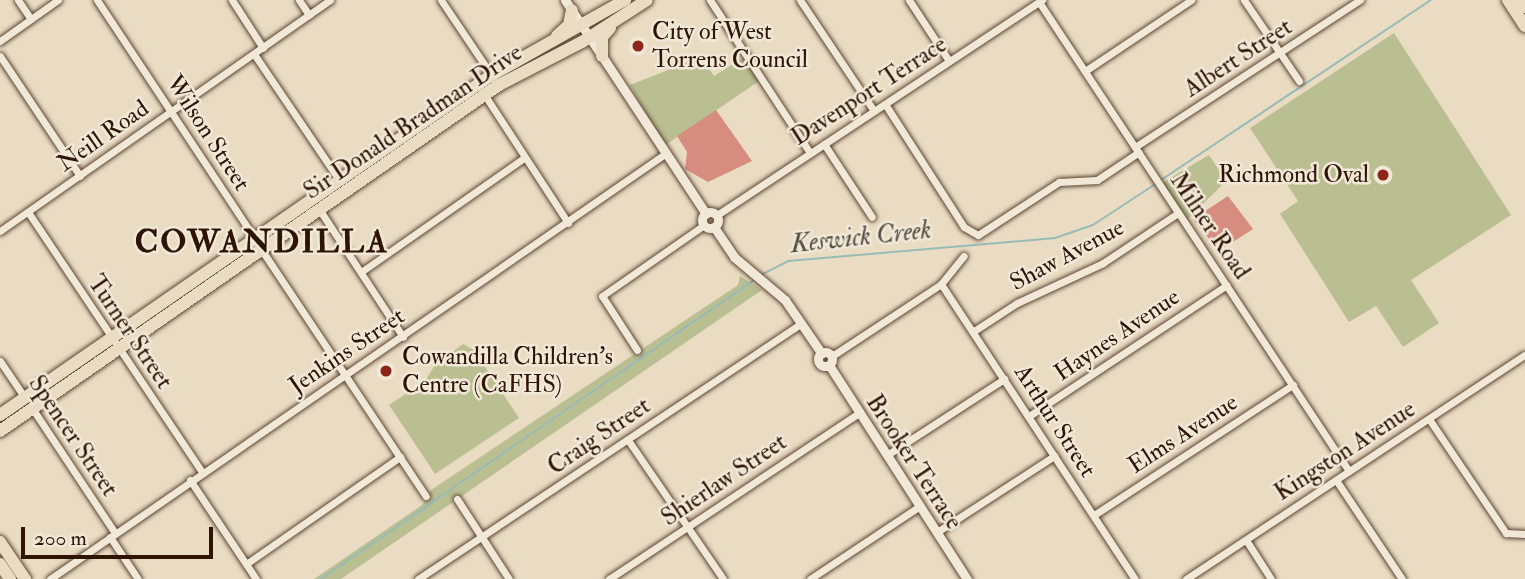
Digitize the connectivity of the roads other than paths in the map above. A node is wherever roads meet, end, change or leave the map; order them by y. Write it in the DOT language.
graph roads {
  1 [pos="18,0"];
  2 [pos="58,0"];
  3 [pos="97,0"];
  4 [pos="232,0"];
  5 [pos="299,0"];
  6 [pos="330,0"];
  7 [pos="441,0"];
  8 [pos="625,0"];
  9 [pos="647,0"];
  10 [pos="710,0"];
  11 [pos="800,0"];
  12 [pos="909,0"];
  13 [pos="1191,0"];
  14 [pos="1244,0"];
  15 [pos="1360,0"];
  16 [pos="1508,0"];
  17 [pos="1521,0"];
  18 [pos="1041,1"];
  19 [pos="569,5"];
  20 [pos="1525,7"];
  21 [pos="309,15"];
  22 [pos="620,17"];
  23 [pos="31,19"];
  24 [pos="1525,26"];
  25 [pos="587,32"];
  26 [pos="0,41"];
  27 [pos="548,42"];
  28 [pos="262,48"];
  29 [pos="254,54"];
  30 [pos="1280,54"];
  31 [pos="0,56"];
  32 [pos="602,56"];
  33 [pos="949,61"];
  34 [pos="1085,71"];
  35 [pos="495,80"];
  36 [pos="1299,81"];
  37 [pos="481,90"];
  38 [pos="885,104"];
  39 [pos="874,111"];
  40 [pos="171,112"];
  41 [pos="824,144"];
  42 [pos="1137,150"];
  43 [pos="665,153"];
  44 [pos="810,153"];
  45 [pos="524,158"];
  46 [pos="80,176"];
  47 [pos="343,186"];
  48 [pos="316,204"];
  49 [pos="27,212"];
  50 [pos="1178,213"];
  51 [pos="706,214"];
  52 [pos="717,215"];
  53 [pos="872,217"];
  54 [pos="568,223"];
  55 [pos="704,225"];
  56 [pos="714,227"];
  57 [pos="0,231"];
  58 [pos="258,245"];
  59 [pos="964,256"];
  60 [pos="361,272"];
  61 [pos="941,284"];
  62 [pos="1227,285"];
  63 [pos="801,324"];
  64 [pos="974,331"];
  65 [pos="403,337"];
  66 [pos="115,344"];
  67 [pos="638,349"];
  68 [pos="1525,355"];
  69 [pos="827,358"];
  70 [pos="0,361"];
  71 [pos="345,375"];
  72 [pos="1004,379"];
  73 [pos="1293,385"];
  74 [pos="28,403"];
  75 [pos="859,413"];
  76 [pos="0,415"];
  77 [pos="1029,416"];
  78 [pos="1429,418"];
  79 [pos="0,430"];
  80 [pos="628,440"];
  81 [pos="887,455"];
  82 [pos="1054,456"];
  83 [pos="400,457"];
  84 [pos="1349,471"];
  85 [pos="202,472"];
  86 [pos="190,480"];
  87 [pos="1336,480"];
  88 [pos="426,496"];
  89 [pos="457,499"];
  90 [pos="920,506"];
  91 [pos="1094,515"];
  92 [pos="688,528"];
  93 [pos="937,532"];
  94 [pos="1525,534"];
  95 [pos="112,535"];
  96 [pos="481,537"];
  97 [pos="1246,540"];
  98 [pos="0,542"];
  99 [pos="0,564"];
  100 [pos="246,564"];
  101 [pos="10,579"];
  102 [pos="24,579"];
  103 [pos="50,579"];
  104 [pos="138,579"];
  105 [pos="256,579"];
  106 [pos="418,579"];
  107 [pos="509,579"];
  108 [pos="609,579"];
  109 [pos="723,579"];
  110 [pos="810,579"];
  111 [pos="967,579"];
  112 [pos="1135,579"];
  113 [pos="1186,579"];
  114 [pos="1271,579"];
  115 [pos="1402,579"];
  1 -- 23 [label="street"];
  2 -- 23 [label="street"];
  3 -- 40 [label="street, Wilson Street"];
  4 -- 28 [label="street"];
  5 -- 21 [label="street"];
  6 -- 21 [label="street, Neill Road"];
  7 -- 35 [label="street"];
  8 -- 25 [label="main road, Sir Donald Bradman Drive"];
  9 -- 22 [label="main road, Sir Donald Bradman Drive"];
  10 -- 44 [label="street"];
  11 -- 39 [label="street"];
  12 -- 33 [label="street"];
  13 -- 34 [label="street"];
  14 -- 30 [label="street"];
  15 -- 30 [label="street, Albert Street"];
  16 -- 24 [label="main road"];
  17 -- 20 [label="main road"];
  18 -- 33 [label="street, Davenport Terrace"];
  18 -- 34 [label="street, Milner Road"];
  19 -- 25 [label="street"];
  19 -- 27 [label="main road"];
  21 -- 28 [label="street, Neill Road"];
  22 -- 25 [label="main road, Sir Donald Bradman Drive"];
  22 -- 32 [label="main road"];
  23 -- 26 [label="street"];
  25 -- 27 [label="main road, Sir Donald Bradman Drive"];
  25 -- 32 [label="street"];
  25 -- 35 [label="main road, Sir Donald Bradman Drive"];
  27 -- 35 [label="main road, Sir Donald Bradman Drive"];
  28 -- 29 [label="street, Neill Road"];
  29 -- 40 [label="street, Neill Road"];
  29 -- 47 [label="street"];
  30 -- 36 [label="street"];
  30 -- 42 [label="street, Albert Street"];
  31 -- 46 [label="street"];
  32 -- 43 [label="street"];
  33 -- 38 [label="street, Davenport Terrace"];
  34 -- 42 [label="street, Milner Road"];
  35 -- 37 [label="main road, Sir Donald Bradman Drive"];
  37 -- 45 [label="street"];
  37 -- 47 [label="main road, Sir Donald Bradman Drive"];
  38 -- 39 [label="street, Davenport Terrace"];
  38 -- 42 [label="street, Albert Street"];
  39 -- 41 [label="street, Davenport Terrace"];
  40 -- 46 [label="street, Neill Road"];
  40 -- 58 [label="street, Wilson Street"];
  41 -- 44 [label="street, Davenport Terrace"];
  41 -- 53 [label="street"];
  42 -- 50 [label="street, Milner Road"];
  43 -- 51 [label="street"];
  43 -- 54 [label="street, Jenkins Street"];
  44 -- 52 [label="street, Davenport Terrace"];
  45 -- 54 [label="street"];
  45 -- 60 [label="street"];
  46 -- 49 [label="street, Neill Road"];
  47 -- 48 [label="main road, Sir Donald Bradman Drive"];
  48 -- 58 [label="main road, Sir Donald Bradman Drive"];
  48 -- 60 [label="street"];
  49 -- 57 [label="street, Neill Road"];
  49 -- 66 [label="street, Turner Street"];
  50 -- 62 [label="street, Milner Road"];
  50 -- 64 [label="street, Shaw Avenue"];
  51 -- 52 [label="street"];
  51 -- 55 [label="street"];
  52 -- 56 [label="street"];
  54 -- 65 [label="street, Jenkins Street"];
  55 -- 56 [label="street"];
  55 -- 67 [label="street"];
  56 -- 63 [label="street, Brooker Terrace"];
  58 -- 66 [label="main road, Sir Donald Bradman Drive"];
  58 -- 71 [label="street, Wilson Street"];
  59 -- 61 [label="street"];
  60 -- 65 [label="street"];
  61 -- 64 [label="street, Arthur Street"];
  61 -- 69 [label="street"];
  62 -- 73 [label="street, Milner Road"];
  62 -- 77 [label="street, Haynes Avenue"];
  63 -- 69 [label="street, Brooker Terrace"];
  63 -- 80 [label="street, Craig Street"];
  64 -- 72 [label="street, Arthur Street"];
  65 -- 71 [label="street, Jenkins Street"];
  66 -- 74 [label="main road, Sir Donald Bradman Drive"];
  66 -- 85 [label="street, Turner Street"];
  68 -- 78 [label="street, Kingston Avenue"];
  69 -- 75 [label="street, Brooker Terrace"];
  70 -- 74 [label="street, Spencer Street"];
  71 -- 83 [label="street, Wilson Street"];
  71 -- 85 [label="street, Jenkins Street"];
  72 -- 77 [label="street, Arthur Street"];
  72 -- 81 [label="street"];
  73 -- 84 [label="street, Milner Road"];
  73 -- 91 [label="street, Elms Avenue"];
  74 -- 76 [label="main road, Sir Donald Bradman Drive"];
  74 -- 79 [label="main road, Sir Donald Bradman Drive"];
  74 -- 95 [label="street, Spencer Street"];
  75 -- 81 [label="street, Brooker Terrace"];
  75 -- 92 [label="street, Shierlaw Street"];
  77 -- 82 [label="street, Arthur Street"];
  78 -- 84 [label="street, Kingston Avenue"];
  78 -- 94 [label="street"];
  80 -- 92 [label="street"];
  80 -- 96 [label="street, Craig Street"];
  81 -- 90 [label="street, Brooker Terrace"];
  82 -- 91 [label="street, Arthur Street"];
  82 -- 93 [label="street"];
  83 -- 88 [label="street, Wilson Street"];
  83 -- 100 [label="street"];
  84 -- 87 [label="street, Kingston Avenue"];
  85 -- 86 [label="street, Jenkins Street"];
  86 -- 95 [label="street, Jenkins Street"];
  86 -- 100 [label="street"];
  87 -- 97 [label="street, Kingston Avenue"];
  87 -- 115 [label="street"];
  89 -- 96 [label="street"];
  90 -- 93 [label="street, Brooker Terrace"];
  90 -- 110 [label="street"];
  91 -- 112 [label="street, Arthur Street"];
  92 -- 108 [label="street, Shierlaw Street"];
  92 -- 109 [label="street"];
  93 -- 111 [label="street, Brooker Terrace"];
  95 -- 103 [label="street, Jenkins Street"];
  95 -- 104 [label="street, Spencer Street"];
  96 -- 106 [label="street, Craig Street"];
  96 -- 107 [label="street"];
  97 -- 113 [label="street, Kingston Avenue"];
  97 -- 114 [label="street"];
  98 -- 102 [label="main road"];
  99 -- 101 [label="main road"];
  100 -- 105 [label="street"];
}
